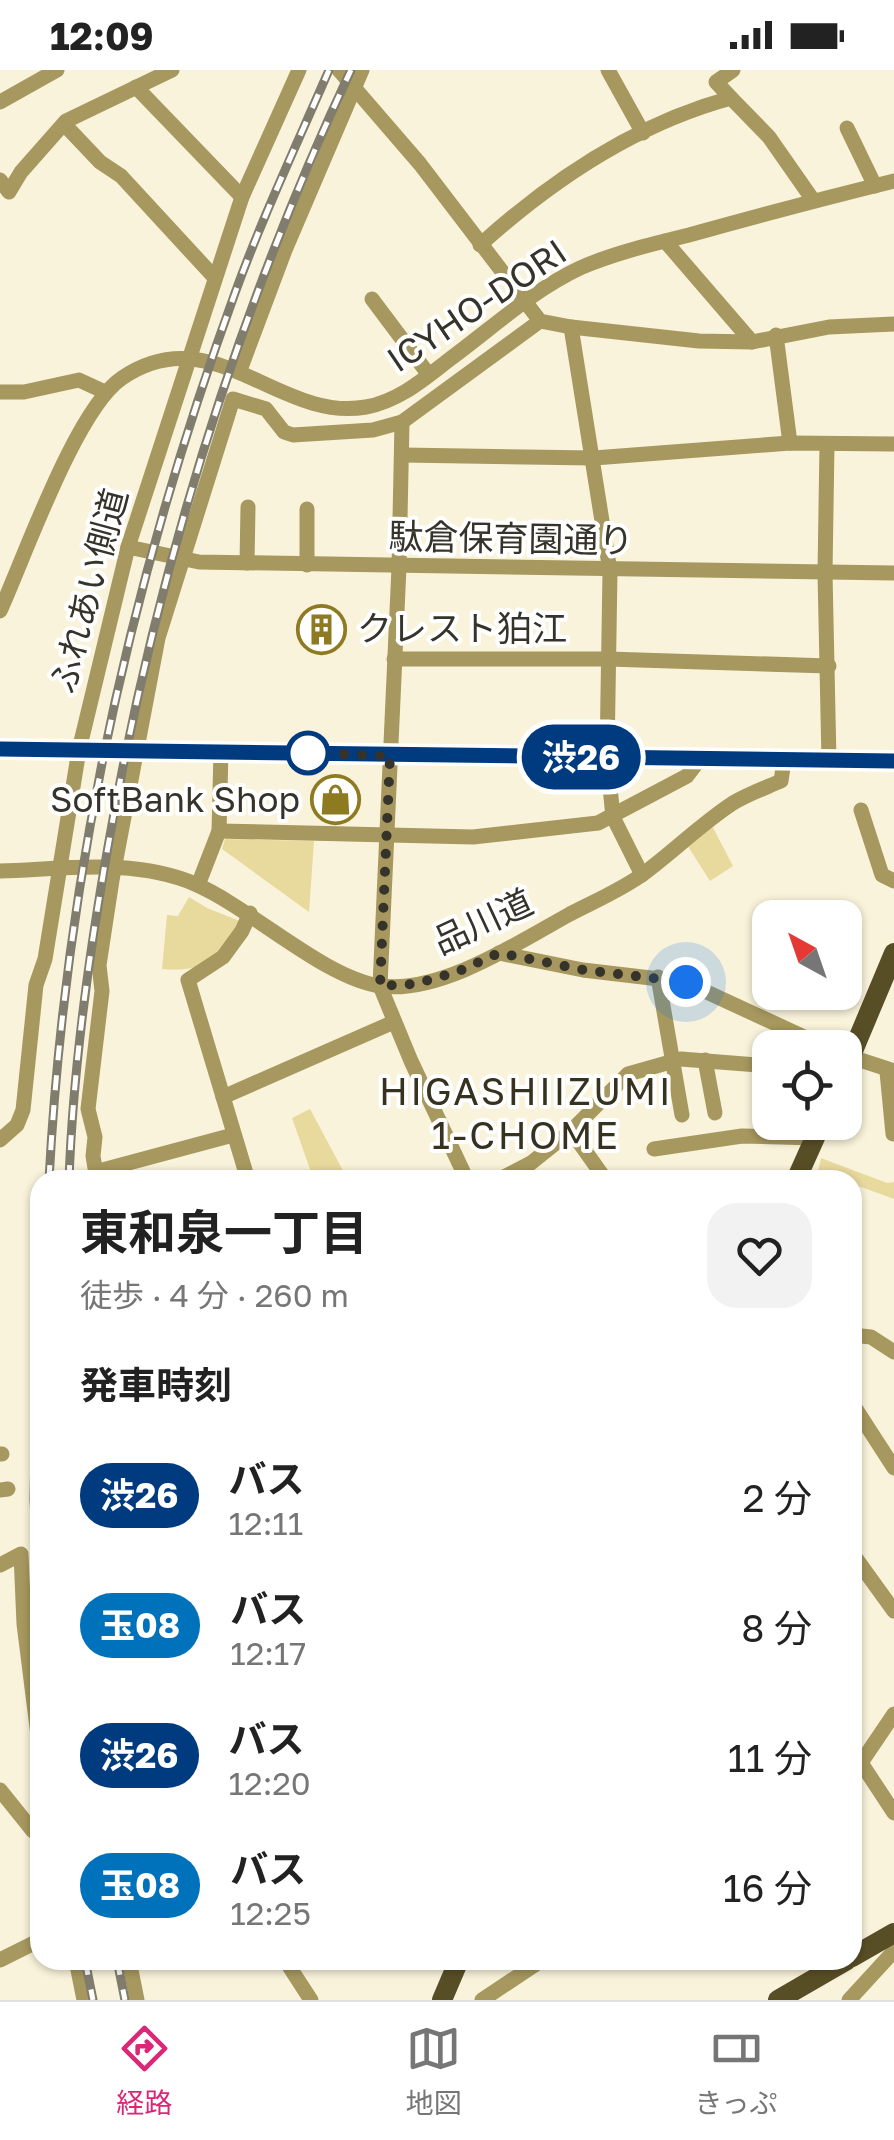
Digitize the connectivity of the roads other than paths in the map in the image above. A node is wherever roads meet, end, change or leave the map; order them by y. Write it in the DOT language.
graph roads {
  1 [pos="57,70"];
  2 [pos="172,70"];
  3 [pos="299,70"];
  4 [pos="338,70"];
  5 [pos="362,70"];
  6 [pos="608,70"];
  7 [pos="734,70"];
  8 [pos="354,86"];
  9 [pos="136,87"];
  10 [pos="731,98"];
  11 [pos="0,102"];
  12 [pos="64,124"];
  13 [pos="847,128"];
  14 [pos="642,134"];
  15 [pos="0,180"];
  16 [pos="894,182"];
  17 [pos="875,186"];
  18 [pos="242,197"];
  19 [pos="813,200"];
  20 [pos="666,241"];
  21 [pos="480,244"];
  22 [pos="216,278"];
  23 [pos="372,299"];
  24 [pos="524,303"];
  25 [pos="540,321"];
  26 [pos="894,324"];
  27 [pos="571,327"];
  28 [pos="776,335"];
  29 [pos="752,342"];
  30 [pos="187,358"];
  31 [pos="240,370"];
  32 [pos="429,375"];
  33 [pos="0,392"];
  34 [pos="105,392"];
  35 [pos="402,422"];
  36 [pos="790,443"];
  37 [pos="827,444"];
  38 [pos="894,444"];
  39 [pos="402,455"];
  40 [pos="594,458"];
  41 [pos="248,507"];
  42 [pos="307,509"];
  43 [pos="128,547"];
  44 [pos="184,559"];
  45 [pos="247,564"];
  46 [pos="307,565"];
  47 [pos="399,566"];
  48 [pos="610,571"];
  49 [pos="825,573"];
  50 [pos="894,573"];
  51 [pos="0,611"];
  52 [pos="394,659"];
  53 [pos="608,659"];
  54 [pos="829,666"];
  55 [pos="0,749"];
  56 [pos="79,750"];
  57 [pos="136,750"];
  58 [pos="221,751"];
  59 [pos="390,756"];
  60 [pos="607,757"];
  61 [pos="700,759"];
  62 [pos="894,760"];
  63 [pos="784,761"];
  64 [pos="829,761"];
  65 [pos="861,810"];
  66 [pos="613,817"];
  67 [pos="219,831"];
  68 [pos="386,836"];
  69 [pos="114,867"];
  70 [pos="60,870"];
  71 [pos="0,871"];
  72 [pos="642,874"];
  73 [pos="894,881"];
  74 [pos="198,885"];
  75 [pos="250,914"];
  76 [pos="499,953"];
  77 [pos="894,953"];
  78 [pos="658,977"];
  79 [pos="380,986"];
  80 [pos="394,1022"];
  81 [pos="789,1030"];
  82 [pos="860,1030"];
  83 [pos="672,1060"];
  84 [pos="705,1060"];
  85 [pos="752,1064"];
  86 [pos="862,1065"];
  87 [pos="891,1072"];
  88 [pos="222,1097"];
  89 [pos="716,1112"];
  90 [pos="682,1115"];
  91 [pos="571,1131"];
  92 [pos="894,1134"];
  93 [pos="233,1135"];
  94 [pos="752,1135"];
  95 [pos="0,1140"];
  96 [pos="814,1140"];
  97 [pos="654,1149"];
  98 [pos="96,1170"];
  99 [pos="116,1170"];
  100 [pos="245,1170"];
  101 [pos="462,1170"];
  102 [pos="517,1170"];
  103 [pos="599,1170"];
  104 [pos="800,1170"];
  105 [pos="862,1336"];
  106 [pos="894,1352"];
  107 [pos="862,1418"];
  108 [pos="894,1468"];
  109 [pos="0,1565"];
  110 [pos="862,1567"];
  111 [pos="30,1609"];
  112 [pos="894,1611"];
  113 [pos="894,1714"];
  114 [pos="862,1751"];
  115 [pos="862,1762"];
  116 [pos="0,1790"];
  117 [pos="894,1812"];
  118 [pos="30,1827"];
  119 [pos="894,1933"];
  120 [pos="30,1945"];
  121 [pos="862,1951"];
  122 [pos="894,1951"];
  123 [pos="0,1960"];
  124 [pos="879,1969"];
  125 [pos="78,1970"];
  126 [pos="131,1970"];
  127 [pos="292,1970"];
  128 [pos="455,1970"];
  129 [pos="527,1970"];
  130 [pos="829,1970"];
  131 [pos="894,1980"];
  132 [pos="84,2000"];
  133 [pos="136,2000"];
  134 [pos="311,2000"];
  135 [pos="442,2000"];
  136 [pos="482,2000"];
  137 [pos="778,2000"];
  138 [pos="848,2000"];
  1 -- 11 [label="street"];
  2 -- 9 [label="street"];
  3 -- 18 [label="street, ふれあい側道"];
  4 -- 8 [label="street"];
  5 -- 8 [label="street"];
  6 -- 14 [label="street"];
  7 -- 10 [label="street"];
  8 -- 21 [label="street"];
  8 -- 31 [label="street"];
  9 -- 12 [label="street"];
  9 -- 18 [label="street"];
  10 -- 14 [label="street"];
  10 -- 19 [label="street"];
  12 -- 15 [label="street"];
  12 -- 22 [label="street"];
  13 -- 17 [label="street"];
  14 -- 21 [label="street"];
  16 -- 17 [label="street, ICYHO-DORI"];
  17 -- 19 [label="street, ICYHO-DORI"];
  18 -- 22 [label="street, ふれあい側道"];
  19 -- 20 [label="street, ICYHO-DORI"];
  20 -- 24 [label="street, ICYHO-DORI"];
  20 -- 29 [label="street"];
  21 -- 24 [label="street"];
  22 -- 30 [label="street, ふれあい側道"];
  23 -- 32 [label="street"];
  24 -- 25 [label="street"];
  24 -- 32 [label="street, ICYHO-DORI"];
  25 -- 27 [label="street"];
  25 -- 35 [label="street"];
  26 -- 28 [label="street"];
  27 -- 29 [label="street"];
  27 -- 40 [label="street"];
  28 -- 29 [label="street"];
  28 -- 36 [label="street"];
  30 -- 31 [label="street, ICYHO-DORI"];
  30 -- 34 [label="street, ICYHO-DORI"];
  30 -- 43 [label="street, ふれあい側道"];
  31 -- 32 [label="street, ICYHO-DORI"];
  33 -- 34 [label="street"];
  34 -- 51 [label="street"];
  35 -- 39 [label="street"];
  35 -- 44 [label="street"];
  36 -- 37 [label="street"];
  36 -- 40 [label="street"];
  37 -- 38 [label="street"];
  37 -- 49 [label="street"];
  39 -- 40 [label="street"];
  39 -- 47 [label="street"];
  40 -- 48 [label="street"];
  41 -- 45 [label="street"];
  42 -- 46 [label="street"];
  43 -- 44 [label="street, 駄倉保育園通り"];
  43 -- 56 [label="street, ふれあい側道"];
  44 -- 45 [label="street, 駄倉保育園通り"];
  44 -- 57 [label="street"];
  45 -- 46 [label="street, 駄倉保育園通り"];
  46 -- 47 [label="street, 駄倉保育園通り"];
  47 -- 48 [label="street, 駄倉保育園通り"];
  47 -- 52 [label="street"];
  48 -- 49 [label="street, 駄倉保育園通り"];
  48 -- 53 [label="street"];
  49 -- 50 [label="street, 駄倉保育園通り"];
  49 -- 54 [label="street"];
  52 -- 53 [label="street"];
  52 -- 59 [label="street"];
  53 -- 54 [label="street"];
  53 -- 60 [label="street"];
  54 -- 64 [label="street"];
  55 -- 56 [label="main road"];
  56 -- 57 [label="main road"];
  56 -- 70 [label="street, ふれあい側道"];
  57 -- 58 [label="main road"];
  57 -- 69 [label="street"];
  58 -- 59 [label="main road"];
  58 -- 67 [label="street"];
  59 -- 60 [label="main road"];
  59 -- 68 [label="street"];
  60 -- 61 [label="main road"];
  60 -- 66 [label="street"];
  61 -- 63 [label="main road"];
  61 -- 66 [label="street"];
  62 -- 64 [label="main road"];
  63 -- 64 [label="main road"];
  63 -- 72 [label="street, 品川道"];
  65 -- 73 [label="street"];
  66 -- 68 [label="street"];
  66 -- 72 [label="street"];
  67 -- 68 [label="street"];
  67 -- 74 [label="street"];
  68 -- 79 [label="street"];
  69 -- 70 [label="street, 品川道"];
  69 -- 74 [label="street, 品川道"];
  69 -- 98 [label="street"];
  70 -- 71 [label="street, 品川道"];
  70 -- 95 [label="street, ふれあい側道"];
  72 -- 76 [label="street, 品川道"];
  74 -- 75 [label="street, 品川道"];
  75 -- 79 [label="street, 品川道"];
  75 -- 88 [label="street"];
  76 -- 78 [label="street"];
  76 -- 79 [label="street, 品川道"];
  77 -- 82 [label="main road"];
  78 -- 81 [label="street"];
  78 -- 83 [label="street"];
  79 -- 80 [label="street"];
  80 -- 88 [label="street"];
  80 -- 101 [label="street"];
  83 -- 84 [label="street"];
  83 -- 90 [label="street"];
  83 -- 91 [label="street"];
  84 -- 85 [label="street"];
  84 -- 89 [label="street"];
  86 -- 87 [label="street"];
  87 -- 92 [label="street"];
  88 -- 93 [label="street"];
  91 -- 102 [label="street"];
  91 -- 103 [label="street"];
  93 -- 99 [label="street"];
  93 -- 100 [label="street"];
  94 -- 97 [label="street"];
  96 -- 104 [label="main road"];
  105 -- 106 [label="street"];
  107 -- 108 [label="street"];
  109 -- 111 [label="street"];
  110 -- 112 [label="street"];
  113 -- 114 [label="street"];
  115 -- 117 [label="street"];
  116 -- 118 [label="street"];
  119 -- 121 [label="main road"];
  120 -- 123 [label="street"];
  122 -- 124 [label="street"];
  124 -- 131 [label="street"];
  124 -- 138 [label="street"];
  125 -- 132 [label="street"];
  126 -- 133 [label="street"];
  127 -- 134 [label="street"];
  128 -- 135 [label="main road"];
  129 -- 136 [label="street"];
  130 -- 137 [label="main road"];
}
